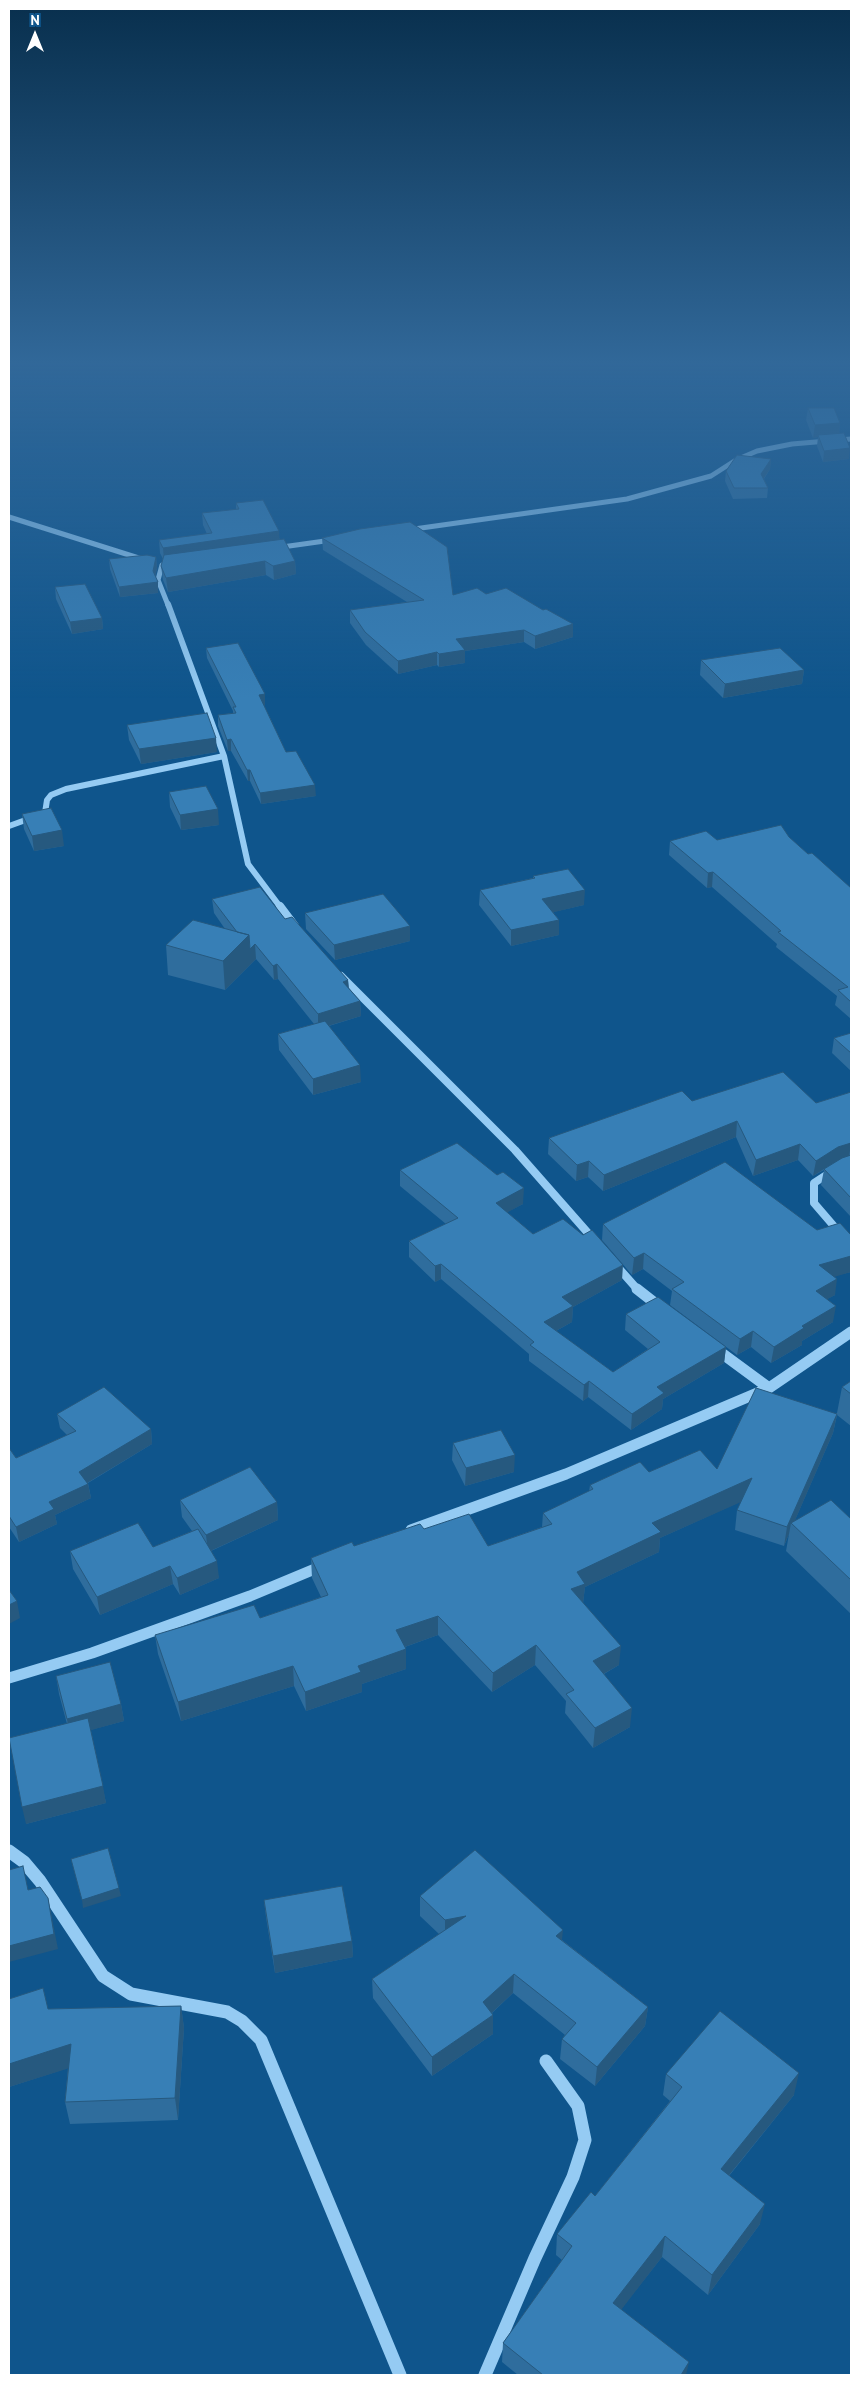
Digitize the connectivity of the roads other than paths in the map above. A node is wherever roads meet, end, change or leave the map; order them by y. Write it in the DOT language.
graph roads {
  1 [pos="710,476"];
  2 [pos="9,517"];
  3 [pos="404,530"];
  4 [pos="337,539"];
  5 [pos="272,548"];
  6 [pos="166,565"];
  7 [pos="224,756"];
  8 [pos="9,826"];
  9 [pos="303,936"];
  10 [pos="336,971"];
  11 [pos="851,1164"];
  12 [pos="599,1246"];
  13 [pos="851,1246"];
  14 [pos="612,1260"];
  15 [pos="669,1314"];
  16 [pos="851,1332"];
  17 [pos="708,1344"];
  18 [pos="769,1388"];
  19 [pos="398,1534"];
  20 [pos="328,1563"];
  21 [pos="9,1678"];
  22 [pos="9,1851"];
  23 [pos="546,2061"];
  24 [pos="400,2375"];
  25 [pos="485,2375"];
  1 -- 3 [label="street"];
  2 -- 6 [label="street"];
  4 -- 5 [label="street"];
  6 -- 7 [label="street"];
  7 -- 8 [label="street"];
  7 -- 9 [label="street"];
  10 -- 12 [label="street"];
  11 -- 13 [label="street"];
  14 -- 15 [label="street"];
  16 -- 18 [label="street"];
  17 -- 18 [label="street"];
  18 -- 19 [label="street"];
  20 -- 21 [label="street"];
  22 -- 24 [label="street"];
  23 -- 25 [label="street"];
}
